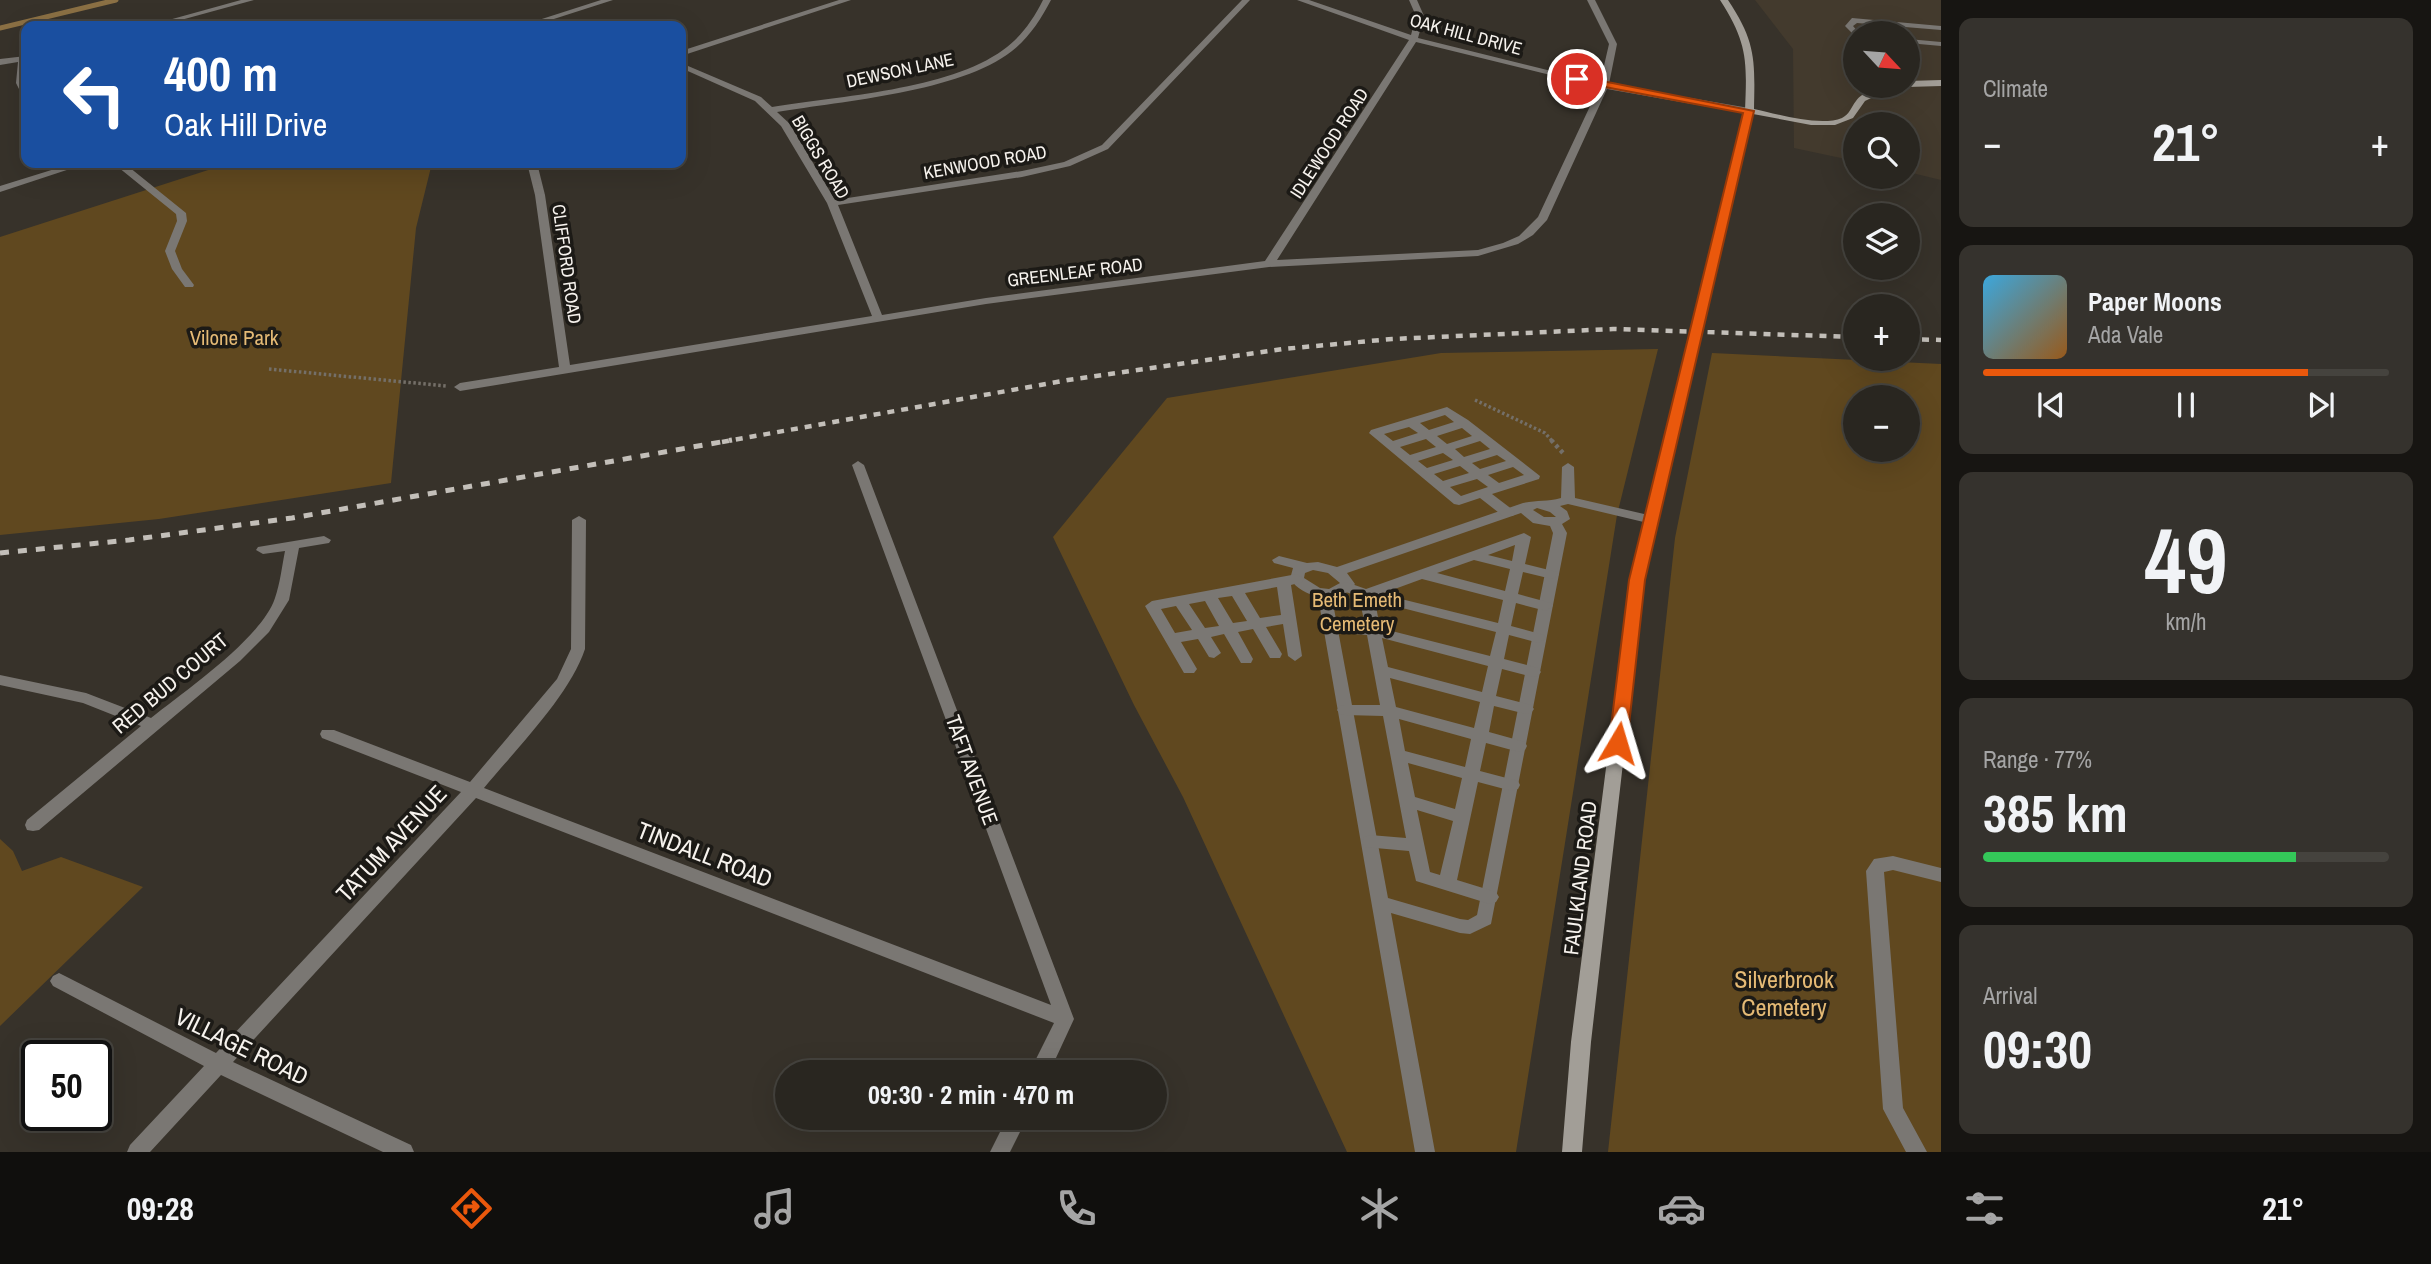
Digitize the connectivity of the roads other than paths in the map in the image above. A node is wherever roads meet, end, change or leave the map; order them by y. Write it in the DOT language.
graph roads {
  1 [pos="250,0"];
  2 [pos="609,0"];
  3 [pos="847,0"];
  4 [pos="1047,0"];
  5 [pos="1246,0"];
  6 [pos="1301,0"];
  7 [pos="1413,0"];
  8 [pos="1591,0"];
  9 [pos="1724,0"];
  10 [pos="186,17"];
  11 [pos="170,21"];
  12 [pos="193,21"];
  13 [pos="540,21"];
  14 [pos="1920,26"];
  15 [pos="1941,28"];
  16 [pos="1414,38"];
  17 [pos="1920,42"];
  18 [pos="1941,44"];
  19 [pos="686,52"];
  20 [pos="21,59"];
  21 [pos="0,62"];
  22 [pos="686,67"];
  23 [pos="1941,83"];
  24 [pos="1920,84"];
  25 [pos="1604,86"];
  26 [pos="1863,98"];
  27 [pos="772,110"];
  28 [pos="1749,111"];
  29 [pos="67,168"];
  30 [pos="124,168"];
  31 [pos="533,168"];
  32 [pos="0,189"];
  33 [pos="832,203"];
  34 [pos="1269,264"];
  35 [pos="189,285"];
  36 [pos="878,318"];
  37 [pos="565,370"];
  38 [pos="460,387"];
  39 [pos="1411,422"];
  40 [pos="1464,423"];
  41 [pos="1428,435"];
  42 [pos="1481,436"];
  43 [pos="1391,446"];
  44 [pos="1445,448"];
  45 [pos="1499,450"];
  46 [pos="1408,460"];
  47 [pos="1462,461"];
  48 [pos="1516,462"];
  49 [pos="858,465"];
  50 [pos="1568,467"];
  51 [pos="1425,473"];
  52 [pos="1479,474"];
  53 [pos="1441,486"];
  54 [pos="1497,488"];
  55 [pos="1482,493"];
  56 [pos="1568,500"];
  57 [pos="1528,506"];
  58 [pos="1546,506"];
  59 [pos="1508,513"];
  60 [pos="579,520"];
  61 [pos="1652,520"];
  62 [pos="1555,523"];
  63 [pos="324,541"];
  64 [pos="293,546"];
  65 [pos="263,550"];
  66 [pos="1473,555"];
  67 [pos="1279,560"];
  68 [pos="1518,566"];
  69 [pos="1336,572"];
  70 [pos="1421,574"];
  71 [pos="1552,575"];
  72 [pos="1295,576"];
  73 [pos="1346,587"];
  74 [pos="1236,590"];
  75 [pos="1324,593"];
  76 [pos="1366,594"];
  77 [pos="1209,595"];
  78 [pos="1511,597"];
  79 [pos="1180,601"];
  80 [pos="1546,606"];
  81 [pos="1289,618"];
  82 [pos="1257,624"];
  83 [pos="1330,627"];
  84 [pos="1229,629"];
  85 [pos="1504,629"];
  86 [pos="1373,631"];
  87 [pos="1202,634"];
  88 [pos="1539,638"];
  89 [pos="1171,639"];
  90 [pos="1214,653"];
  91 [pos="1275,654"];
  92 [pos="1295,656"];
  93 [pos="1247,659"];
  94 [pos="1496,663"];
  95 [pos="1189,669"];
  96 [pos="1381,670"];
  97 [pos="1533,672"];
  98 [pos="0,680"];
  99 [pos="1489,698"];
  100 [pos="1526,709"];
  101 [pos="1345,710"];
  102 [pos="1389,711"];
  103 [pos="153,725"];
  104 [pos="328,734"];
  105 [pos="1480,736"];
  106 [pos="1519,746"];
  107 [pos="1398,755"];
  108 [pos="1472,774"];
  109 [pos="1511,785"];
  110 [pos="473,790"];
  111 [pos="1407,801"];
  112 [pos="1462,817"];
  113 [pos="33,825"];
  114 [pos="1370,842"];
  115 [pos="1416,845"];
  116 [pos="1941,875"];
  117 [pos="1447,884"];
  118 [pos="1490,897"];
  119 [pos="1381,903"];
  120 [pos="60,981"];
  121 [pos="1065,1019"];
  122 [pos="1045,1060"];
  123 [pos="220,1065"];
  124 [pos="1011,1130"];
  125 [pos="137,1152"];
  126 [pos="404,1152"];
  127 [pos="1000,1152"];
  128 [pos="1425,1152"];
  129 [pos="1572,1152"];
  130 [pos="1917,1152"];
  1 -- 10 [label="street"];
  2 -- 13 [label="street"];
  3 -- 19 [label="street"];
  4 -- 27 [label="street, DEWSON LANE"];
  5 -- 33 [label="street, KENWOOD ROAD"];
  6 -- 16 [label="street, OAK HILL DRIVE"];
  7 -- 16 [label="street"];
  8 -- 25 [label="street, GREENLEAF ROAD"];
  9 -- 28 [label="main road, FAULKLAND ROAD"];
  10 -- 11 [label="street"];
  10 -- 12 [label="street"];
  14 -- 15 [label="street"];
  16 -- 25 [label="street, OAK HILL DRIVE"];
  16 -- 34 [label="street, IDLEWOOD ROAD"];
  17 -- 18 [label="street"];
  20 -- 21 [label="street"];
  22 -- 27 [label="street, BIGGS ROAD"];
  23 -- 24 [label="main road"];
  25 -- 28 [label="street, OAK HILL DRIVE"];
  25 -- 34 [label="street, GREENLEAF ROAD"];
  26 -- 28 [label="main road"];
  27 -- 33 [label="street, BIGGS ROAD"];
  28 -- 61 [label="main road, FAULKLAND ROAD"];
  29 -- 32 [label="street"];
  30 -- 35 [label="street"];
  31 -- 37 [label="street, CLIFFORD ROAD"];
  33 -- 36 [label="street, BIGGS ROAD"];
  34 -- 36 [label="street, GREENLEAF ROAD"];
  36 -- 37 [label="street, GREENLEAF ROAD"];
  37 -- 38 [label="street, GREENLEAF ROAD"];
  39 -- 40 [label="street"];
  39 -- 41 [label="street"];
  39 -- 43 [label="street"];
  40 -- 41 [label="street"];
  40 -- 42 [label="street"];
  41 -- 43 [label="street"];
  41 -- 44 [label="street"];
  42 -- 44 [label="street"];
  42 -- 45 [label="street"];
  43 -- 46 [label="street"];
  44 -- 46 [label="street"];
  44 -- 47 [label="street"];
  45 -- 47 [label="street"];
  45 -- 48 [label="street"];
  46 -- 51 [label="street"];
  47 -- 51 [label="street"];
  47 -- 52 [label="street"];
  48 -- 52 [label="street"];
  48 -- 54 [label="street"];
  49 -- 121 [label="street, TAFT AVENUE"];
  50 -- 56 [label="street"];
  51 -- 53 [label="street"];
  52 -- 53 [label="street"];
  52 -- 54 [label="street"];
  53 -- 55 [label="street"];
  54 -- 55 [label="street"];
  55 -- 59 [label="street"];
  56 -- 58 [label="street"];
  56 -- 61 [label="street"];
  57 -- 58 [label="street"];
  57 -- 59 [label="street"];
  57 -- 62 [label="street"];
  58 -- 62 [label="street"];
  59 -- 69 [label="street"];
  60 -- 110 [label="street, TATUM AVENUE"];
  61 -- 129 [label="main road, FAULKLAND ROAD"];
  62 -- 71 [label="street"];
  63 -- 64 [label="street"];
  64 -- 65 [label="street"];
  64 -- 103 [label="street, RED BUD COURT"];
  66 -- 68 [label="street"];
  66 -- 68 [label="street"];
  66 -- 70 [label="street"];
  67 -- 72 [label="street"];
  68 -- 71 [label="street"];
  68 -- 78 [label="street"];
  69 -- 72 [label="street"];
  69 -- 73 [label="street"];
  70 -- 76 [label="street"];
  70 -- 78 [label="street"];
  71 -- 80 [label="street"];
  72 -- 74 [label="street"];
  72 -- 75 [label="street"];
  72 -- 81 [label="street"];
  73 -- 75 [label="street"];
  73 -- 76 [label="street"];
  74 -- 77 [label="street"];
  74 -- 82 [label="street"];
  75 -- 83 [label="street"];
  76 -- 85 [label="street"];
  76 -- 86 [label="street"];
  77 -- 79 [label="street"];
  77 -- 84 [label="street"];
  78 -- 80 [label="street"];
  78 -- 85 [label="street"];
  79 -- 87 [label="street"];
  79 -- 89 [label="street"];
  80 -- 88 [label="street"];
  81 -- 82 [label="street"];
  81 -- 92 [label="street"];
  82 -- 84 [label="street"];
  82 -- 91 [label="street"];
  83 -- 86 [label="street"];
  83 -- 101 [label="street"];
  84 -- 87 [label="street"];
  84 -- 93 [label="street"];
  85 -- 88 [label="street"];
  85 -- 94 [label="street"];
  86 -- 94 [label="street"];
  86 -- 96 [label="street"];
  87 -- 89 [label="street"];
  87 -- 90 [label="street"];
  88 -- 97 [label="street"];
  89 -- 95 [label="street"];
  94 -- 97 [label="street"];
  94 -- 99 [label="street"];
  96 -- 99 [label="street"];
  96 -- 102 [label="street"];
  97 -- 100 [label="street"];
  98 -- 103 [label="street"];
  99 -- 100 [label="street"];
  99 -- 105 [label="street"];
  100 -- 106 [label="street"];
  101 -- 102 [label="street"];
  101 -- 114 [label="street"];
  102 -- 105 [label="street"];
  102 -- 107 [label="street"];
  103 -- 113 [label="street, RED BUD COURT"];
  104 -- 110 [label="street, TINDALL ROAD"];
  105 -- 106 [label="street"];
  105 -- 108 [label="street"];
  106 -- 109 [label="street"];
  107 -- 108 [label="street"];
  107 -- 111 [label="street"];
  108 -- 109 [label="street"];
  108 -- 112 [label="street"];
  109 -- 118 [label="street"];
  110 -- 121 [label="street, TINDALL ROAD"];
  110 -- 123 [label="street, TATUM AVENUE"];
  111 -- 112 [label="street"];
  111 -- 115 [label="street"];
  112 -- 117 [label="street"];
  114 -- 115 [label="street"];
  114 -- 119 [label="street"];
  115 -- 117 [label="street"];
  116 -- 130 [label="street"];
  117 -- 118 [label="street"];
  118 -- 119 [label="street"];
  119 -- 128 [label="street"];
  120 -- 123 [label="street, VILLAGE ROAD"];
  121 -- 122 [label="street"];
  123 -- 125 [label="street, TATUM AVENUE"];
  123 -- 126 [label="street, VILLAGE ROAD"];
  124 -- 127 [label="street"];
}
